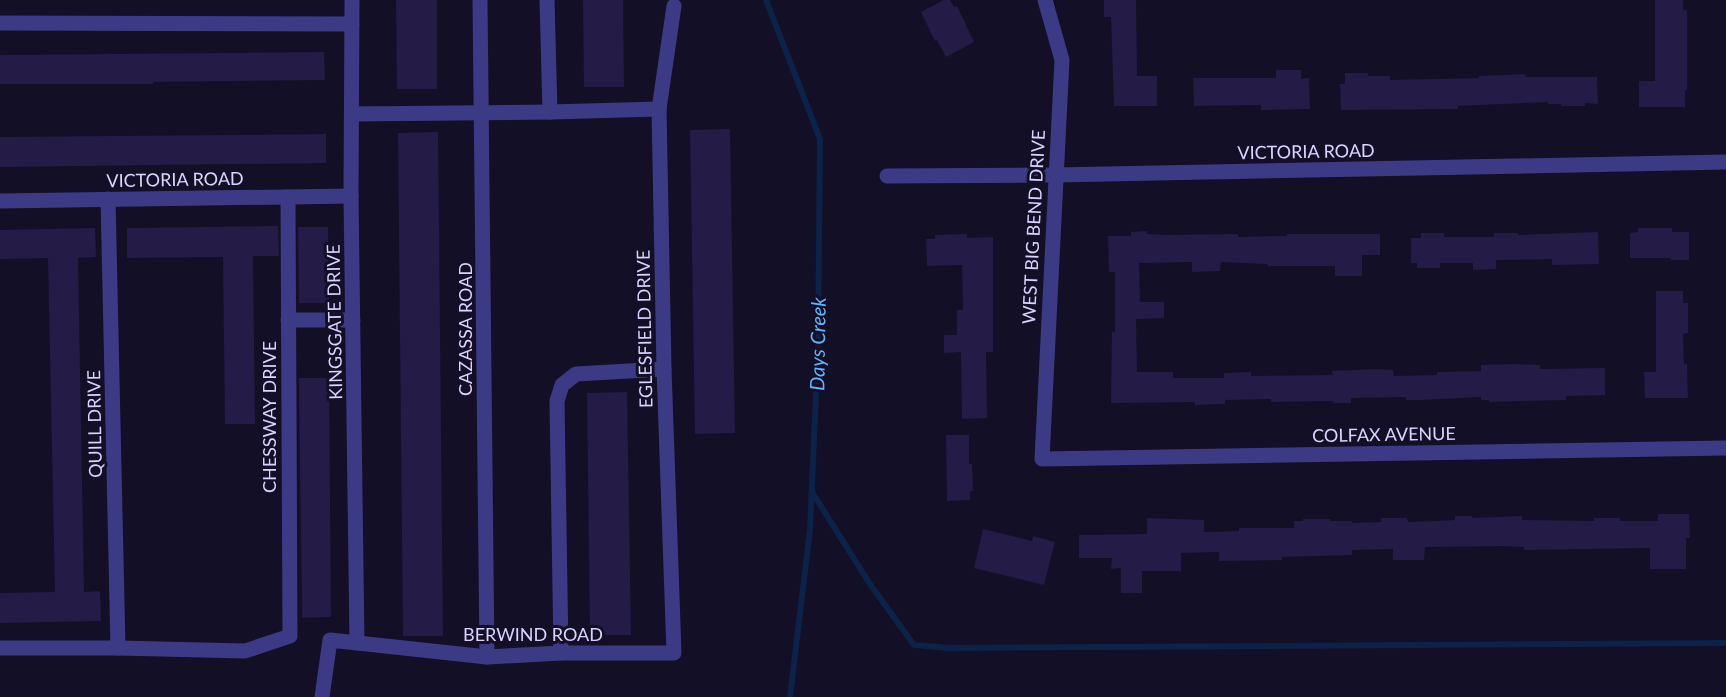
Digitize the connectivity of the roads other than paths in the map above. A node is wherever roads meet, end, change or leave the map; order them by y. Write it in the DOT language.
graph roads {
  1 [pos="352,0"];
  2 [pos="480,0"];
  3 [pos="547,0"];
  4 [pos="1045,0"];
  5 [pos="674,6"];
  6 [pos="0,23"];
  7 [pos="352,24"];
  8 [pos="659,109"];
  9 [pos="550,112"];
  10 [pos="482,113"];
  11 [pos="352,114"];
  12 [pos="1726,162"];
  13 [pos="1054,175"];
  14 [pos="887,176"];
  15 [pos="351,196"];
  16 [pos="288,197"];
  17 [pos="108,200"];
  18 [pos="0,201"];
  19 [pos="288,320"];
  20 [pos="353,320"];
  21 [pos="664,369"];
  22 [pos="1726,448"];
  23 [pos="1042,459"];
  24 [pos="357,643"];
  25 [pos="0,648"];
  26 [pos="118,648"];
  27 [pos="561,653"];
  28 [pos="674,653"];
  29 [pos="487,657"];
  30 [pos="322,697"];
  1 -- 7 [label="street, KINGSGATE DRIVE"];
  2 -- 10 [label="street, CAZASSA ROAD"];
  3 -- 9 [label="street"];
  4 -- 13 [label="street, WEST BIG BEND DRIVE"];
  5 -- 8 [label="street, EGLESFIELD DRIVE"];
  6 -- 7 [label="street"];
  7 -- 11 [label="street, KINGSGATE DRIVE"];
  8 -- 9 [label="street"];
  8 -- 21 [label="street, EGLESFIELD DRIVE"];
  9 -- 10 [label="street"];
  10 -- 11 [label="street"];
  10 -- 29 [label="street, CAZASSA ROAD"];
  11 -- 15 [label="street, KINGSGATE DRIVE"];
  12 -- 13 [label="street, VICTORIA ROAD"];
  13 -- 14 [label="street, VICTORIA ROAD"];
  13 -- 23 [label="street, WEST BIG BEND DRIVE"];
  15 -- 16 [label="street, VICTORIA ROAD"];
  15 -- 20 [label="street, KINGSGATE DRIVE"];
  16 -- 17 [label="street, VICTORIA ROAD"];
  16 -- 19 [label="street, CHESSWAY DRIVE"];
  17 -- 18 [label="street, VICTORIA ROAD"];
  17 -- 26 [label="street, QUILL DRIVE"];
  19 -- 20 [label="street"];
  19 -- 26 [label="street, CHESSWAY DRIVE"];
  20 -- 24 [label="street, KINGSGATE DRIVE"];
  21 -- 27 [label="street"];
  21 -- 28 [label="street, EGLESFIELD DRIVE"];
  22 -- 23 [label="street, COLFAX AVENUE"];
  24 -- 29 [label="street, BERWIND ROAD"];
  24 -- 30 [label="street"];
  25 -- 26 [label="street"];
  27 -- 28 [label="street, BERWIND ROAD"];
  27 -- 29 [label="street, BERWIND ROAD"];
}
